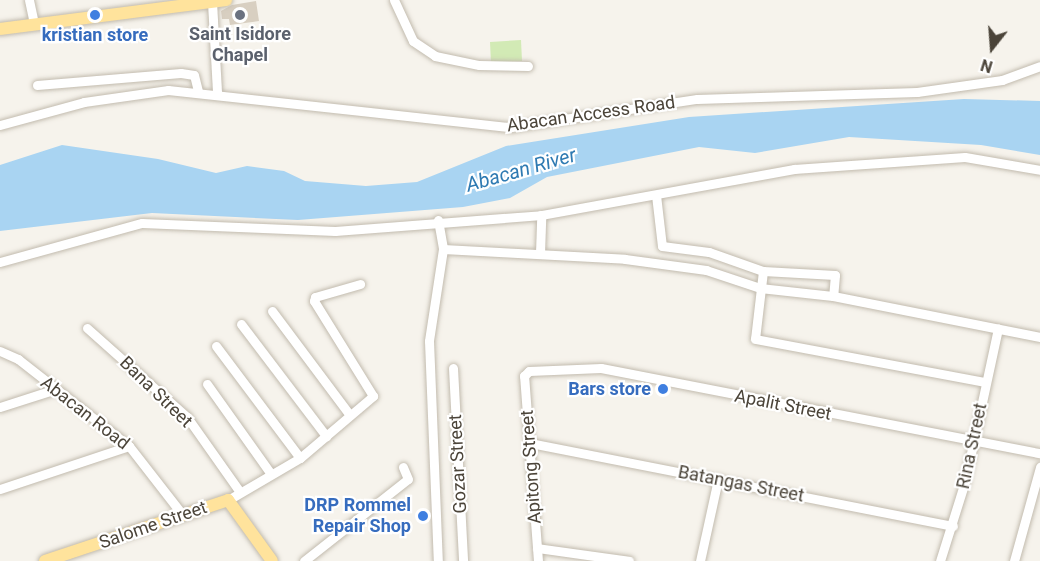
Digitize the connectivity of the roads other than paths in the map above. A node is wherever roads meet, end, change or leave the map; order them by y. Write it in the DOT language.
graph roads {
  1 [pos="28,0"];
  2 [pos="226,0"];
  3 [pos="394,0"];
  4 [pos="212,2"];
  5 [pos="143,5"];
  6 [pos="34,24"];
  7 [pos="0,29"];
  8 [pos="528,66"];
  9 [pos="1040,66"];
  10 [pos="37,85"];
  11 [pos="198,91"];
  12 [pos="217,92"];
  13 [pos="0,125"];
  14 [pos="1040,170"];
  15 [pos="656,195"];
  16 [pos="541,214"];
  17 [pos="438,220"];
  18 [pos="443,249"];
  19 [pos="540,253"];
  20 [pos="0,262"];
  21 [pos="763,271"];
  22 [pos="360,284"];
  23 [pos="760,288"];
  24 [pos="833,296"];
  25 [pos="272,310"];
  26 [pos="241,324"];
  27 [pos="87,328"];
  28 [pos="998,329"];
  29 [pos="1040,337"];
  30 [pos="216,346"];
  31 [pos="0,351"];
  32 [pos="453,368"];
  33 [pos="526,372"];
  34 [pos="985,382"];
  35 [pos="207,384"];
  36 [pos="52,390"];
  37 [pos="0,407"];
  38 [pos="350,414"];
  39 [pos="326,436"];
  40 [pos="973,439"];
  41 [pos="530,442"];
  42 [pos="129,446"];
  43 [pos="1040,453"];
  44 [pos="300,458"];
  45 [pos="403,467"];
  46 [pos="1040,467"];
  47 [pos="271,474"];
  48 [pos="718,479"];
  49 [pos="0,489"];
  50 [pos="240,492"];
  51 [pos="228,500"];
  52 [pos="182,514"];
  53 [pos="953,526"];
  54 [pos="537,548"];
  55 [pos="45,561"];
  56 [pos="272,561"];
  57 [pos="304,561"];
  58 [pos="438,561"];
  59 [pos="463,561"];
  60 [pos="538,561"];
  61 [pos="629,561"];
  62 [pos="700,561"];
  63 [pos="940,561"];
  64 [pos="1014,561"];
  1 -- 6 [label="street"];
  2 -- 4 [label="main road"];
  3 -- 8 [label="street"];
  4 -- 5 [label="main road"];
  4 -- 12 [label="street"];
  5 -- 6 [label="main road"];
  6 -- 7 [label="main road"];
  9 -- 12 [label="street, Abacan Access Road"];
  10 -- 11 [label="street"];
  11 -- 12 [label="street, Abacan Access Road"];
  11 -- 13 [label="street, Abacan Access Road"];
  14 -- 15 [label="street"];
  15 -- 16 [label="street"];
  15 -- 21 [label="street"];
  16 -- 17 [label="street"];
  16 -- 19 [label="street"];
  17 -- 18 [label="street"];
  17 -- 20 [label="street"];
  18 -- 19 [label="street"];
  18 -- 58 [label="street"];
  19 -- 23 [label="street"];
  21 -- 23 [label="street"];
  21 -- 24 [label="street"];
  22 -- 38 [label="street"];
  23 -- 24 [label="street"];
  23 -- 34 [label="street"];
  24 -- 28 [label="street"];
  25 -- 38 [label="street"];
  26 -- 39 [label="street"];
  27 -- 50 [label="street, Bana Street"];
  28 -- 29 [label="street"];
  28 -- 34 [label="street, Rina Street"];
  30 -- 44 [label="street"];
  31 -- 36 [label="street, Abacan Road"];
  32 -- 59 [label="street, Gozar Street"];
  33 -- 40 [label="street, Apalit Street"];
  33 -- 41 [label="street, Apitong Street"];
  34 -- 40 [label="street, Rina Street"];
  35 -- 47 [label="street"];
  36 -- 37 [label="street"];
  36 -- 42 [label="street, Abacan Road"];
  38 -- 39 [label="street"];
  39 -- 44 [label="street"];
  40 -- 43 [label="street, Apalit Street"];
  40 -- 53 [label="street, Rina Street"];
  41 -- 48 [label="street, Batangas Street"];
  41 -- 54 [label="street, Apitong Street"];
  42 -- 49 [label="street"];
  42 -- 52 [label="street, Abacan Road"];
  44 -- 47 [label="street"];
  45 -- 57 [label="street"];
  46 -- 64 [label="street"];
  47 -- 50 [label="street"];
  48 -- 53 [label="street, Batangas Street"];
  48 -- 62 [label="street"];
  50 -- 51 [label="street"];
  51 -- 52 [label="main road, Salome Street"];
  51 -- 56 [label="main road"];
  52 -- 55 [label="main road, Salome Street"];
  53 -- 63 [label="street, Rina Street"];
  54 -- 60 [label="street, Apitong Street"];
  54 -- 61 [label="street"];
}
